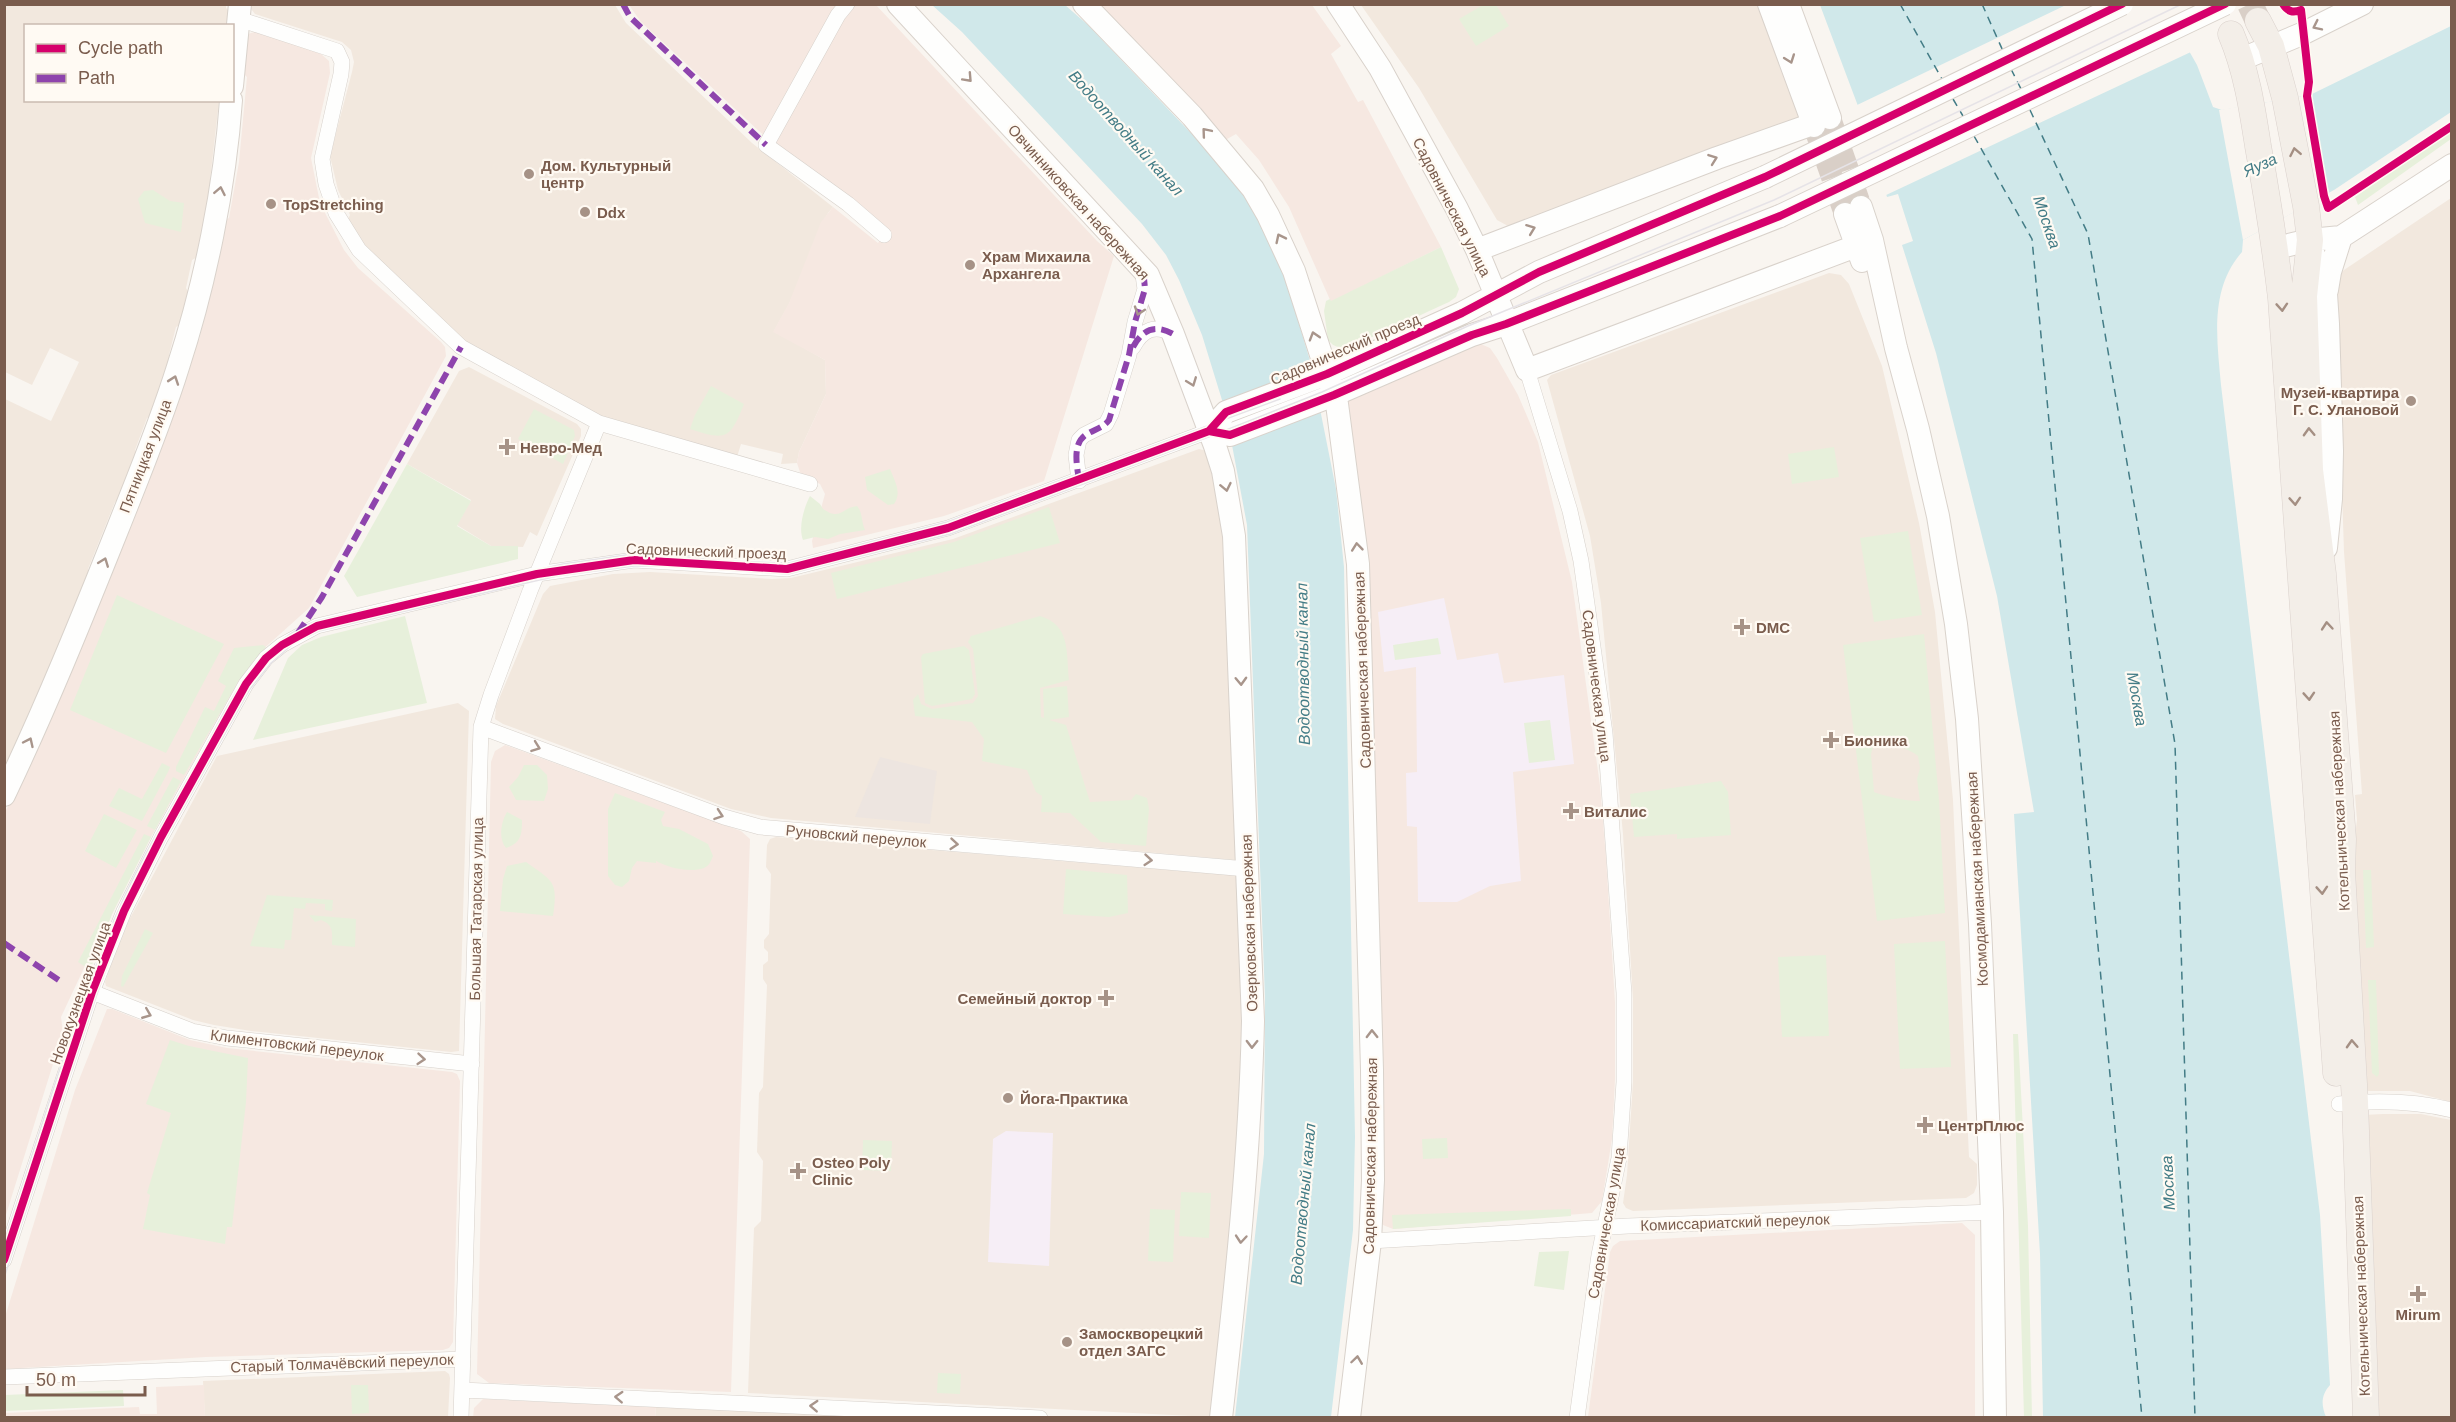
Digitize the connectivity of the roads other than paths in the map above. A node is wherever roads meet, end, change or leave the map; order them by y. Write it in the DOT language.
graph roads {
  1 [pos="847,4"];
  2 [pos="898,4"];
  3 [pos="1084,4"];
  4 [pos="1338,4"];
  5 [pos="1769,4"];
  6 [pos="1788,4"];
  7 [pos="2122,4"];
  8 [pos="2225,4"];
  9 [pos="2362,4"];
  10 [pos="240,12"];
  11 [pos="2258,21"];
  12 [pos="2230,34"];
  13 [pos="2271,46"];
  14 [pos="2242,59"];
  15 [pos="234,68"];
  16 [pos="231,102"];
  17 [pos="1819,123"];
  18 [pos="2451,165"];
  19 [pos="1853,211"];
  20 [pos="884,235"];
  21 [pos="2274,236"];
  22 [pos="2341,237"];
  23 [pos="2310,240"];
  24 [pos="1864,243"];
  25 [pos="1477,250"];
  26 [pos="1139,267"];
  27 [pos="2326,294"];
  28 [pos="1495,295"];
  29 [pos="1506,324"];
  30 [pos="1173,334"];
  31 [pos="1129,355"];
  32 [pos="1527,370"];
  33 [pos="1323,376"];
  34 [pos="1329,397"];
  35 [pos="599,423"];
  36 [pos="1220,433"];
  37 [pos="1079,481"];
  38 [pos="810,484"];
  39 [pos="537,574"];
  40 [pos="2323,574"];
  41 [pos="296,636"];
  42 [pos="482,727"];
  43 [pos="4,795"];
  44 [pos="1248,869"];
  45 [pos="92,992"];
  46 [pos="472,1064"];
  47 [pos="2347,1103"];
  48 [pos="2451,1110"];
  49 [pos="1992,1212"];
  50 [pos="1605,1227"];
  51 [pos="1370,1241"];
  52 [pos="4,1260"];
  53 [pos="463,1359"];
  54 [pos="4,1377"];
  55 [pos="462,1390"];
  56 [pos="461,1418"];
  57 [pos="1040,1418"];
  58 [pos="1221,1418"];
  59 [pos="1349,1418"];
  60 [pos="1577,1418"];
  61 [pos="1995,1418"];
  62 [pos="2354,1418"];
  63 [pos="2366,1418"];
  1 -- 20 [label="street"];
  2 -- 26 [label="street, Овчинниковская набережная, one-way"];
  33 -- 3 [label="street, Садовническая набережная, one-way"];
  4 -- 25 [label="street, Садовническая улица"];
  5 -- 17 [label="street, one-way"];
  6 -- 17 [label="street"];
  7 -- 28 [label="street, Садовнический проезд, bridge"];
  8 -- 29 [label="street, Садовнический проезд, bridge"];
  9 -- 13 [label="street, one-way"];
  10 -- 15 [label="street"];
  10 -- 35 [label="street"];
  11 -- 13 [label="main road, Котельническая набережная"];
  12 -- 14 [label="main road, Котельническая набережная"];
  13 -- 14 [label="street"];
  23 -- 13 [label="main road, Котельническая набережная, one-way"];
  14 -- 21 [label="main road, Котельническая набережная"];
  43 -- 16 [label="street, Пятницкая улица, one-way"];
  25 -- 17 [label="street, one-way"];
  18 -- 22 [label="street"];
  19 -- 24 [label="street, Космодамианская набережная"];
  21 -- 23 [label="street"];
  21 -- 47 [label="main road, Котельническая набережная, one-way"];
  22 -- 23 [label="street"];
  22 -- 27 [label="street"];
  23 -- 27 [label="street"];
  40 -- 23 [label="main road, Котельническая набережная, one-way"];
  24 -- 32 [label="street"];
  24 -- 49 [label="street, Космодамианская набережная"];
  25 -- 28 [label="street, Садовническая улица"];
  26 -- 30 [label="street, Овчинниковская набережная"];
  26 -- 31 [label="street, one-way"];
  27 -- 40 [label="street"];
  28 -- 29 [label="street, Садовническая улица"];
  28 -- 33 [label="street, Садовнический проезд"];
  29 -- 32 [label="street, Садовническая улица"];
  29 -- 34 [label="street, Садовнический проезд"];
  30 -- 31 [label="street"];
  30 -- 36 [label="street, Овчинниковская набережная, one-way"];
  31 -- 37 [label="street"];
  32 -- 50 [label="street, Садовническая улица"];
  33 -- 34 [label="street, Садовническая набережная"];
  33 -- 36 [label="street, Садовнический проезд"];
  34 -- 36 [label="street, Садовнический проезд"];
  51 -- 34 [label="street, Садовническая набережная, one-way"];
  35 -- 38 [label="street"];
  35 -- 39 [label="street, Большая Татарская улица"];
  36 -- 37 [label="street, Садовнический проезд"];
  36 -- 44 [label="street, Озерковская набережная, one-way"];
  37 -- 39 [label="street, Садовнический проезд"];
  39 -- 41 [label="street, Садовнический проезд"];
  39 -- 42 [label="street, Большая Татарская улица"];
  47 -- 40 [label="main road, Котельническая набережная, one-way"];
  41 -- 45 [label="street, Новокузнецкая улица"];
  42 -- 44 [label="street, Руновский переулок, one-way"];
  42 -- 46 [label="street, Большая Татарская улица"];
  44 -- 58 [label="street, Озерковская набережная, one-way"];
  45 -- 46 [label="street, Климентовский переулок, one-way"];
  45 -- 52 [label="street, Новокузнецкая улица"];
  46 -- 53 [label="street, Большая Татарская улица"];
  47 -- 48 [label="street"];
  47 -- 62 [label="main road, Котельническая набережная"];
  47 -- 63 [label="main road, Котельническая набережная"];
  49 -- 50 [label="street, Комиссариатский переулок"];
  49 -- 61 [label="street, Космодамианская набережная"];
  50 -- 51 [label="street, Комиссариатский переулок"];
  50 -- 60 [label="street, Садовническая улица"];
  59 -- 51 [label="street, Садовническая набережная, one-way"];
  53 -- 54 [label="street, Старый Толмачёвский переулок"];
  53 -- 55 [label="street, Большая Татарская улица"];
  55 -- 56 [label="street, Большая Татарская улица"];
  57 -- 55 [label="street, one-way"];
}
